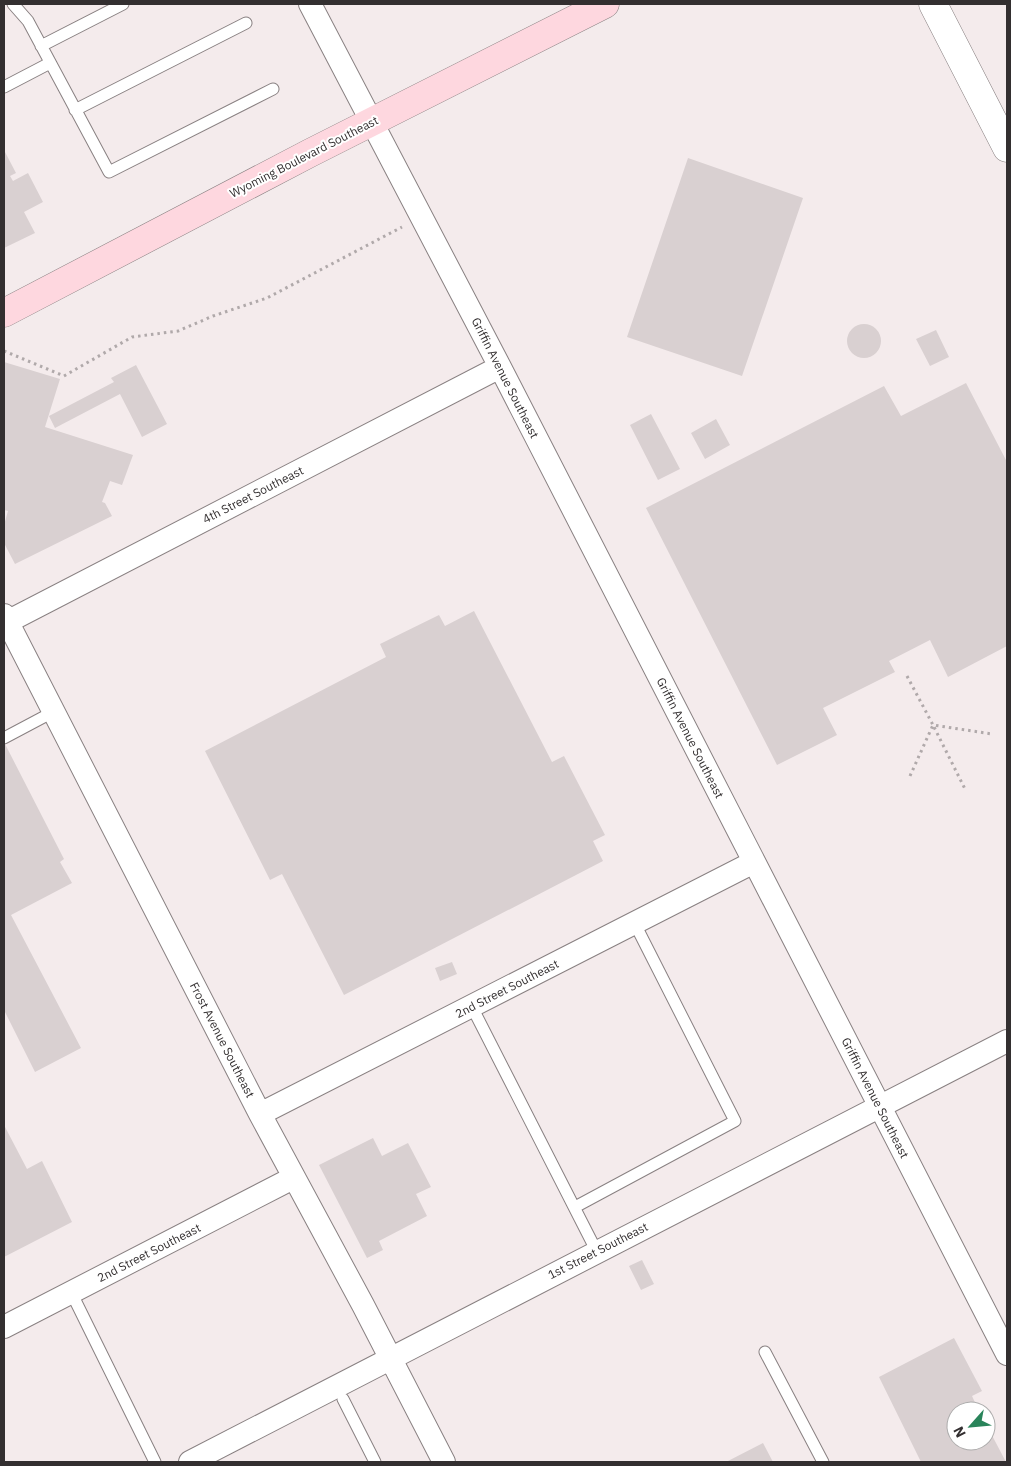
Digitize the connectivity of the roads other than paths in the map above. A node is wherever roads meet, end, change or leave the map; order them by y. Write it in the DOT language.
graph roads {
  1 [pos="13,4"];
  2 [pos="123,4"];
  3 [pos="310,4"];
  4 [pos="605,4"];
  5 [pos="934,4"];
  6 [pos="246,24"];
  7 [pos="41,46"];
  8 [pos="50,63"];
  9 [pos="4,87"];
  10 [pos="273,89"];
  11 [pos="75,110"];
  12 [pos="371,123"];
  13 [pos="1007,148"];
  14 [pos="4,313"];
  15 [pos="500,367"];
  16 [pos="5,619"];
  17 [pos="53,712"];
  18 [pos="4,738"];
  19 [pos="754,862"];
  20 [pos="635,924"];
  21 [pos="472,1007"];
  22 [pos="1007,1041"];
  23 [pos="880,1106"];
  24 [pos="260,1114"];
  25 [pos="293,1178"];
  26 [pos="574,1207"];
  27 [pos="597,1252"];
  28 [pos="71,1292"];
  29 [pos="4,1327"];
  30 [pos="765,1352"];
  31 [pos="1007,1354"];
  32 [pos="391,1359"];
  33 [pos="343,1399"];
  34 [pos="155,1462"];
  35 [pos="190,1462"];
  36 [pos="375,1462"];
  37 [pos="444,1462"];
  38 [pos="823,1462"];
  1 -- 7 [label="lane"];
  2 -- 7 [label="lane"];
  3 -- 12 [label="street, Griffin Avenue Southeast"];
  4 -- 12 [label="main road, Wyoming Boulevard Southeast"];
  5 -- 13 [label="street"];
  6 -- 11 [label="lane"];
  7 -- 8 [label="lane"];
  8 -- 9 [label="lane"];
  8 -- 11 [label="lane"];
  10 -- 11 [label="lane"];
  12 -- 14 [label="main road, Wyoming Boulevard Southeast"];
  12 -- 15 [label="street, Griffin Avenue Southeast"];
  15 -- 16 [label="street, 4th Street Southeast"];
  15 -- 19 [label="street, Griffin Avenue Southeast"];
  16 -- 17 [label="street, Frost Avenue Southeast"];
  17 -- 18 [label="lane"];
  17 -- 24 [label="street, Frost Avenue Southeast"];
  19 -- 20 [label="street, 2nd Street Southeast"];
  19 -- 23 [label="street, Griffin Avenue Southeast"];
  20 -- 21 [label="street, 2nd Street Southeast"];
  20 -- 26 [label="lane"];
  21 -- 24 [label="street, 2nd Street Southeast"];
  21 -- 26 [label="lane"];
  22 -- 23 [label="street, 1st Street Southeast"];
  23 -- 27 [label="street, 1st Street Southeast"];
  23 -- 31 [label="street, Griffin Avenue Southeast"];
  24 -- 25 [label="street, Frost Avenue Southeast"];
  25 -- 28 [label="street, 2nd Street Southeast"];
  25 -- 32 [label="street, Frost Avenue Southeast"];
  26 -- 27 [label="lane"];
  27 -- 32 [label="street, 1st Street Southeast"];
  28 -- 29 [label="street, 2nd Street Southeast"];
  28 -- 34 [label="lane"];
  30 -- 38 [label="lane"];
  32 -- 35 [label="street, 1st Street Southeast"];
  32 -- 37 [label="street, Frost Avenue Southeast"];
  33 -- 36 [label="lane"];
}
